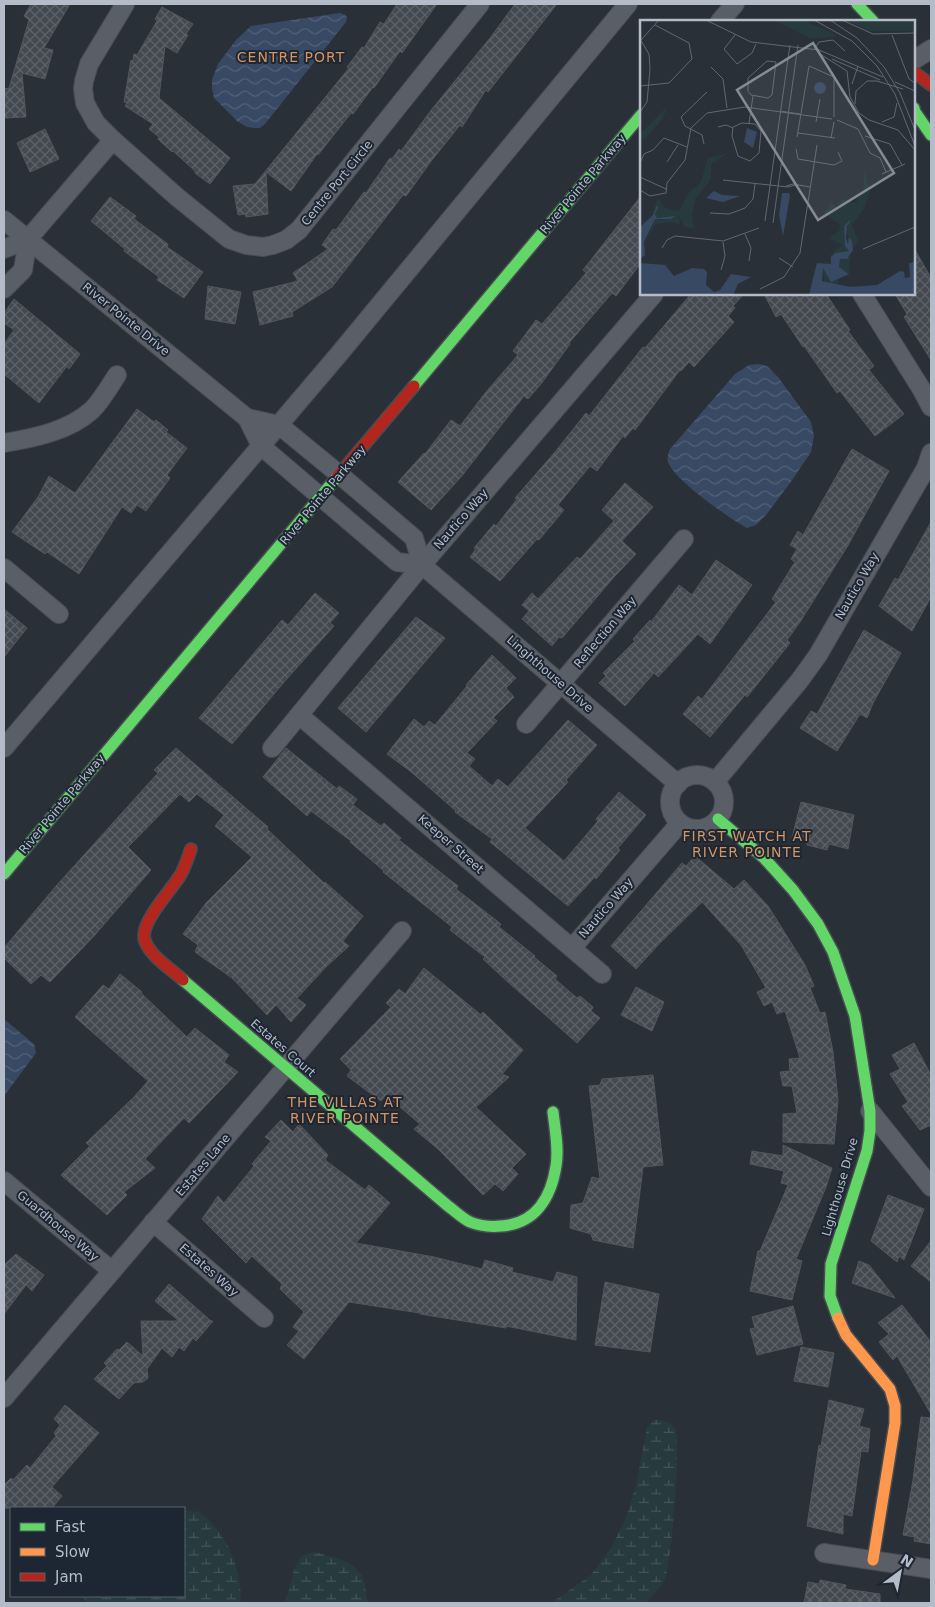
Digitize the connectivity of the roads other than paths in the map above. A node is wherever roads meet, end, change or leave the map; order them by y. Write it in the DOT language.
graph roads {
  1 [pos="125,4"];
  2 [pos="480,4"];
  3 [pos="628,4"];
  4 [pos="735,4"];
  5 [pos="858,4"];
  6 [pos="721,20"];
  7 [pos="872,20"];
  8 [pos="931,49"];
  9 [pos="915,59"];
  10 [pos="915,73"];
  11 [pos="931,85"];
  12 [pos="915,112"];
  13 [pos="640,116"];
  14 [pos="931,135"];
  15 [pos="112,140"];
  16 [pos="4,220"];
  17 [pos="28,239"];
  18 [pos="4,249"];
  19 [pos="4,289"];
  20 [pos="653,295"];
  21 [pos="863,295"];
  22 [pos="117,375"];
  23 [pos="931,407"];
  24 [pos="247,418"];
  25 [pos="278,425"];
  26 [pos="4,443"];
  27 [pos="261,446"];
  28 [pos="931,454"];
  29 [pos="340,475"];
  30 [pos="321,497"];
  31 [pos="684,539"];
  32 [pos="422,565"];
  33 [pos="4,568"];
  34 [pos="59,614"];
  35 [pos="561,683"];
  36 [pos="299,715"];
  37 [pos="526,724"];
  38 [pos="4,748"];
  39 [pos="272,748"];
  40 [pos="715,782"];
  41 [pos="678,784"];
  42 [pos="718,819"];
  43 [pos="680,823"];
  44 [pos="191,849"];
  45 [pos="4,874"];
  46 [pos="402,931"];
  47 [pos="572,948"];
  48 [pos="602,974"];
  49 [pos="286,1069"];
  50 [pos="870,1111"];
  51 [pos="552,1112"];
  52 [pos="4,1181"];
  53 [pos="931,1187"];
  54 [pos="153,1222"];
  55 [pos="112,1271"];
  56 [pos="264,1318"];
  57 [pos="4,1398"];
  58 [pos="824,1552"];
  59 [pos="873,1560"];
  60 [pos="931,1570"];
  1 -- 15 [label="street, Centre Port Circle"];
  2 -- 15 [label="street, Centre Port Circle"];
  3 -- 25 [label="street"];
  4 -- 6 [label="street"];
  5 -- 7 [label="street"];
  8 -- 9 [label="street"];
  10 -- 11 [label="street"];
  12 -- 14 [label="street"];
  13 -- 29 [label="street, River Pointe Parkway"];
  15 -- 17 [label="street"];
  16 -- 17 [label="street, River Pointe Drive"];
  17 -- 18 [label="street"];
  17 -- 19 [label="street"];
  17 -- 24 [label="street, River Pointe Drive"];
  20 -- 32 [label="street, Nautico Way"];
  21 -- 23 [label="street"];
  22 -- 26 [label="street"];
  24 -- 25 [label="street, River Pointe Drive"];
  24 -- 27 [label="street, River Pointe Drive"];
  25 -- 27 [label="street"];
  25 -- 29 [label="street, River Pointe Drive"];
  27 -- 30 [label="street"];
  27 -- 38 [label="street"];
  28 -- 40 [label="street, Nautico Way"];
  29 -- 30 [label="street, River Pointe Parkway"];
  29 -- 32 [label="street"];
  30 -- 32 [label="street"];
  30 -- 45 [label="street, River Pointe Parkway"];
  31 -- 35 [label="street, Reflection Way"];
  32 -- 35 [label="street, Linghthouse Drive"];
  32 -- 36 [label="street, Nautico Way"];
  33 -- 34 [label="street"];
  35 -- 37 [label="street, Reflection Way"];
  35 -- 41 [label="street, Linghthouse Drive"];
  36 -- 39 [label="street, Nautico Way"];
  36 -- 47 [label="street, Keeper Street"];
  40 -- 41 [label="street"];
  40 -- 42 [label="street"];
  41 -- 43 [label="street"];
  42 -- 43 [label="street"];
  42 -- 50 [label="street, Lighthouse Drive"];
  43 -- 47 [label="street, Nautico Way"];
  44 -- 49 [label="street, Estates Court"];
  46 -- 49 [label="street, Estates Lane"];
  47 -- 48 [label="street, Keeper Street"];
  49 -- 51 [label="street, Estates Court"];
  49 -- 54 [label="street, Estates Lane"];
  50 -- 53 [label="street"];
  50 -- 59 [label="street, Lighthouse Drive"];
  52 -- 55 [label="street, Guardhouse Way"];
  54 -- 55 [label="street, Estates Lane"];
  54 -- 56 [label="street, Estates Way"];
  55 -- 57 [label="street, Estates Lane"];
  58 -- 59 [label="street"];
  59 -- 60 [label="street"];
}
